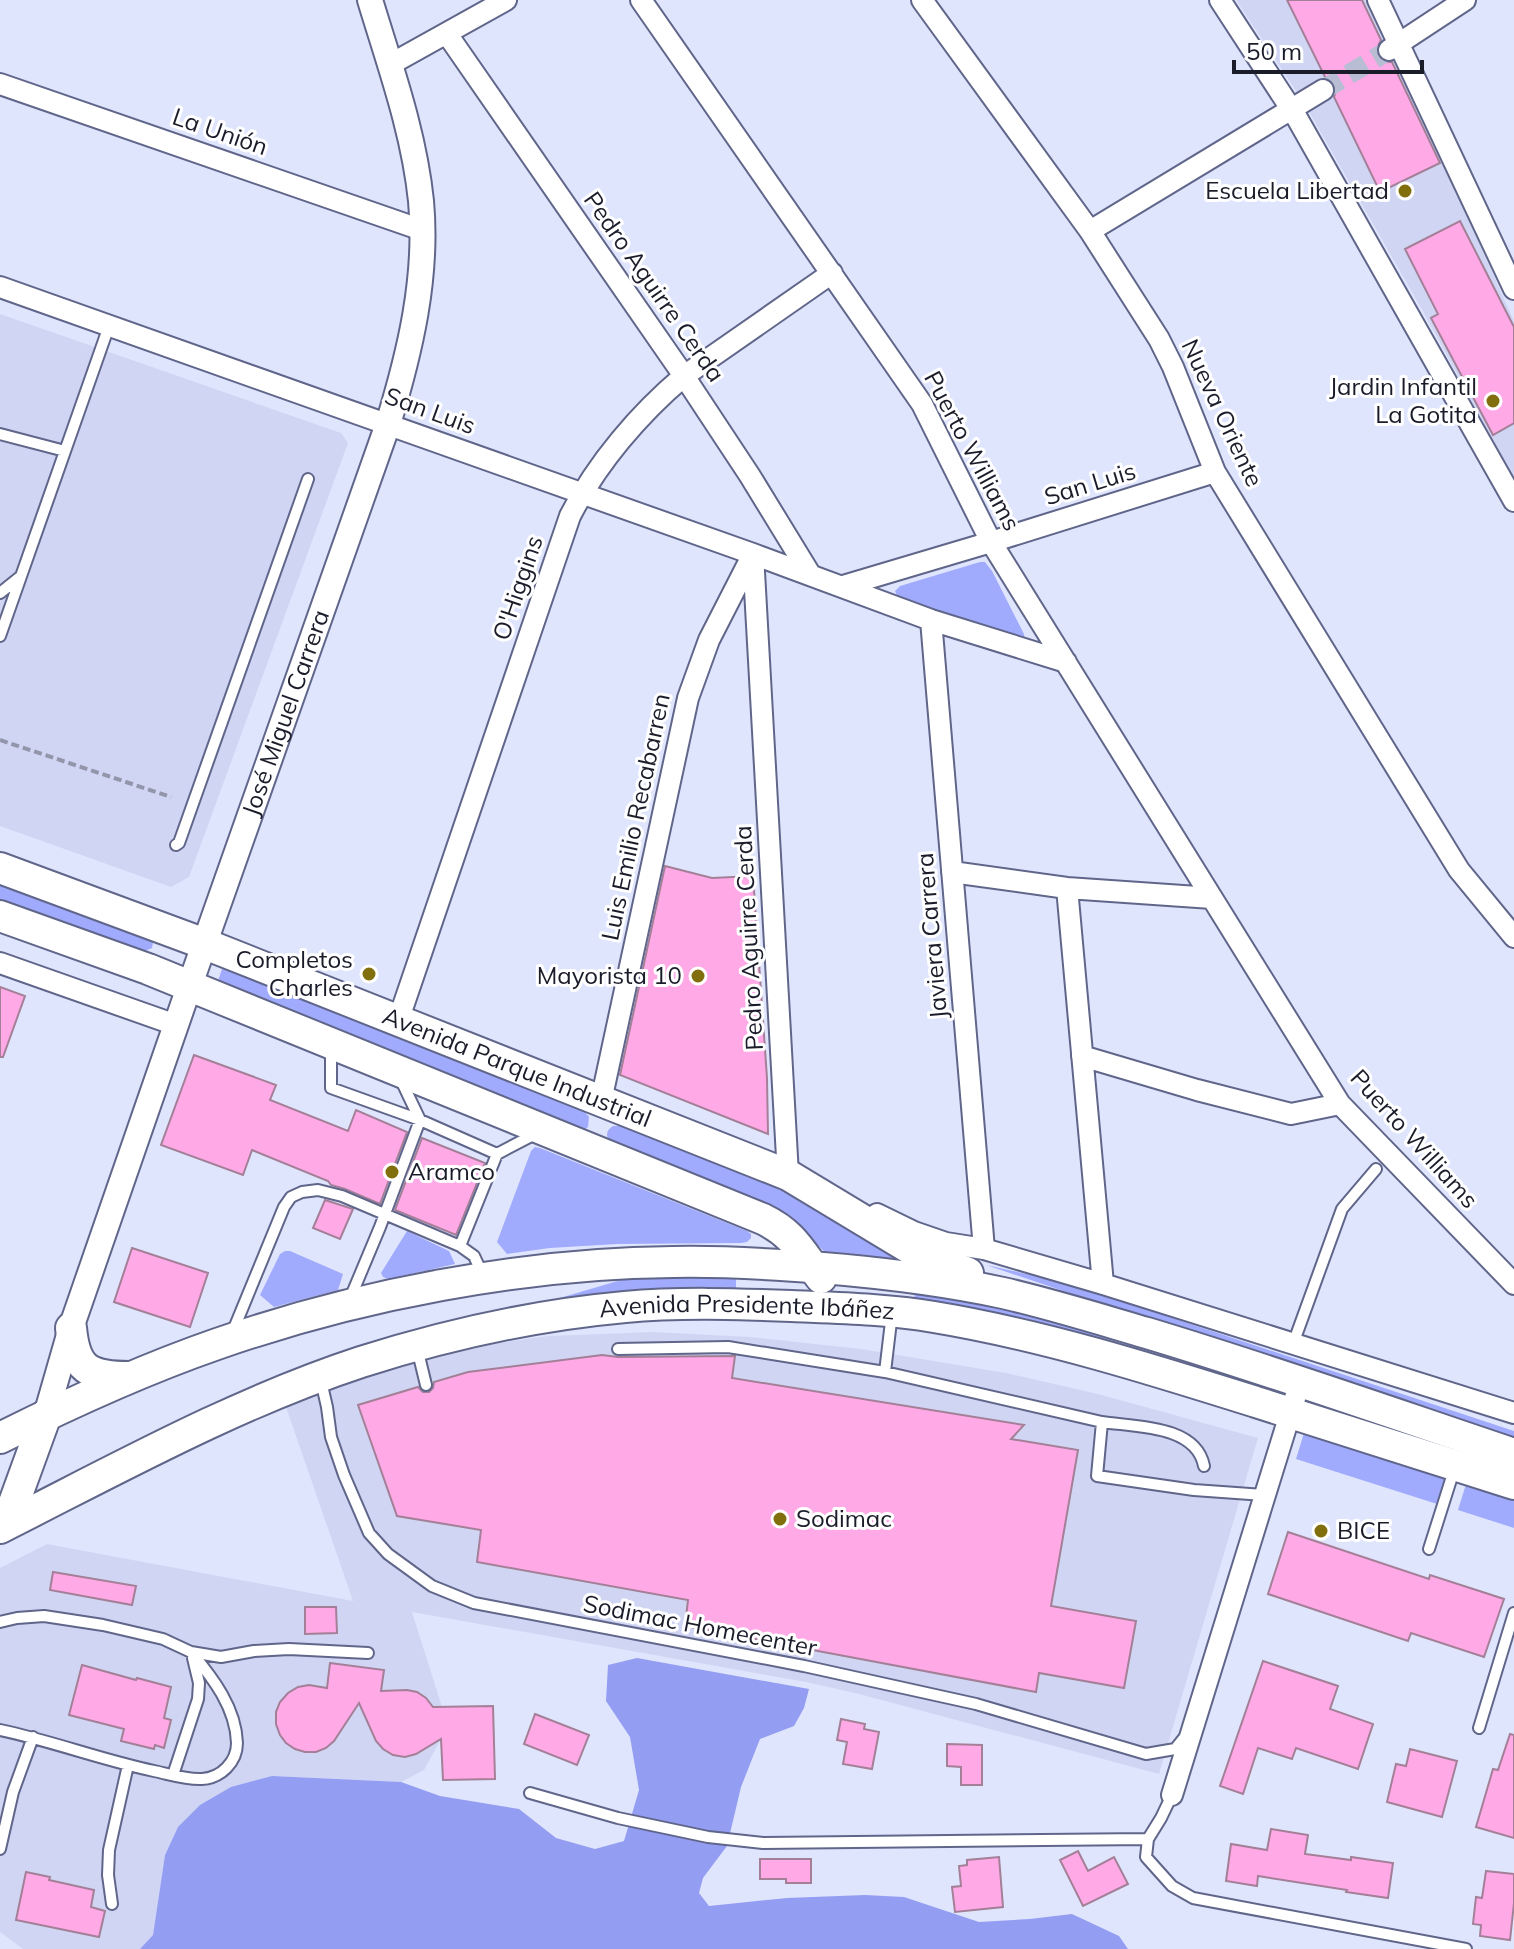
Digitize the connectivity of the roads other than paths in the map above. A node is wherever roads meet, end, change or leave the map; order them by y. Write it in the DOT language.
graph roads {
  1 [pos="506,0"];
  2 [pos="641,0"];
  3 [pos="922,0"];
  4 [pos="1220,0"];
  5 [pos="1378,0"];
  6 [pos="1465,0"];
  7 [pos="365,2"];
  8 [pos="447,34"];
  9 [pos="1394,47"];
  10 [pos="391,64"];
  11 [pos="0,84"];
  12 [pos="1323,90"];
  13 [pos="1292,109"];
  14 [pos="422,230"];
  15 [pos="1090,231"];
  16 [pos="832,273"];
  17 [pos="0,287"];
  18 [pos="1514,289"];
  19 [pos="109,326"];
  20 [pos="684,376"];
  21 [pos="388,424"];
  22 [pos="0,434"];
  23 [pos="65,451"];
  24 [pos="1215,472"];
  25 [pos="308,479"];
  26 [pos="583,493"];
  27 [pos="1514,501"];
  28 [pos="991,542"];
  29 [pos="753,554"];
  30 [pos="810,574"];
  31 [pos="21,577"];
  32 [pos="843,586"];
  33 [pos="0,593"];
  34 [pos="931,620"];
  35 [pos="0,636"];
  36 [pos="1066,662"];
  37 [pos="176,845"];
  38 [pos="0,868"];
  39 [pos="952,872"];
  40 [pos="1067,888"];
  41 [pos="1212,898"];
  42 [pos="0,916"];
  43 [pos="1514,937"];
  44 [pos="205,944"];
  45 [pos="0,963"];
  46 [pos="190,986"];
  47 [pos="398,1021"];
  48 [pos="176,1025"];
  49 [pos="331,1044"];
  50 [pos="1082,1056"];
  51 [pos="396,1070"];
  52 [pos="601,1101"];
  53 [pos="1340,1104"];
  54 [pos="420,1120"];
  55 [pos="543,1130"];
  56 [pos="580,1145"];
  57 [pos="497,1154"];
  58 [pos="1376,1169"];
  59 [pos="788,1175"];
  60 [pos="385,1213"];
  61 [pos="460,1246"];
  62 [pos="984,1249"];
  63 [pos="813,1267"];
  64 [pos="485,1278"];
  65 [pos="1103,1284"];
  66 [pos="1514,1284"];
  67 [pos="1021,1297"];
  68 [pos="347,1306"];
  69 [pos="857,1309"];
  70 [pos="893,1311"];
  71 [pos="71,1328"];
  72 [pos="230,1339"];
  73 [pos="1293,1344"];
  74 [pos="417,1346"];
  75 [pos="618,1349"];
  76 [pos="885,1372"];
  77 [pos="131,1377"];
  78 [pos="320,1377"];
  79 [pos="1300,1382"];
  80 [pos="426,1385"];
  81 [pos="1290,1413"];
  82 [pos="1514,1413"];
  83 [pos="46,1415"];
  84 [pos="1102,1422"];
  85 [pos="0,1438"];
  86 [pos="1514,1454"];
  87 [pos="1455,1465"];
  88 [pos="1204,1466"];
  89 [pos="1514,1484"];
  90 [pos="1264,1495"];
  91 [pos="0,1526"];
  92 [pos="1429,1549"];
  93 [pos="1514,1613"];
  94 [pos="0,1622"];
  95 [pos="191,1652"];
  96 [pos="368,1653"];
  97 [pos="1192,1728"];
  98 [pos="1479,1728"];
  99 [pos="0,1730"];
  100 [pos="33,1737"];
  101 [pos="128,1765"];
  102 [pos="173,1775"];
  103 [pos="0,1789"];
  104 [pos="13,1792"];
  105 [pos="530,1793"];
  106 [pos="1172,1795"];
  107 [pos="1148,1839"];
  108 [pos="0,1849"];
  109 [pos="112,1904"];
  110 [pos="1466,1949"];
  1 -- 8 [label="street"];
  2 -- 16 [label="street, Puerto Williams"];
  3 -- 15 [label="street, Nueva Oriente"];
  4 -- 13 [label="street"];
  5 -- 9 [label="street"];
  6 -- 9 [label="street"];
  7 -- 10 [label="street, José Miguel Carrera"];
  8 -- 10 [label="street"];
  8 -- 20 [label="street, Pedro Aguirre Cerda"];
  9 -- 18 [label="street"];
  10 -- 14 [label="street, José Miguel Carrera"];
  11 -- 14 [label="street, La Unión"];
  12 -- 13 [label="street"];
  13 -- 15 [label="street"];
  13 -- 27 [label="street"];
  14 -- 21 [label="street, José Miguel Carrera"];
  15 -- 24 [label="street, Nueva Oriente"];
  16 -- 20 [label="street, O'Higgins"];
  16 -- 28 [label="street, Puerto Williams"];
  17 -- 19 [label="street, San Luis"];
  19 -- 21 [label="street, San Luis"];
  19 -- 23 [label="lane"];
  20 -- 26 [label="street, O'Higgins"];
  20 -- 30 [label="street, Pedro Aguirre Cerda"];
  21 -- 26 [label="street, San Luis"];
  21 -- 44 [label="street, José Miguel Carrera"];
  22 -- 23 [label="lane"];
  23 -- 31 [label="lane"];
  24 -- 28 [label="street, San Luis"];
  24 -- 43 [label="street, Nueva Oriente"];
  25 -- 37 [label="lane"];
  26 -- 29 [label="street, San Luis"];
  26 -- 47 [label="street, O'Higgins"];
  28 -- 32 [label="street, San Luis"];
  28 -- 36 [label="street, Puerto Williams"];
  29 -- 30 [label="street, San Luis"];
  29 -- 52 [label="street, Luis Emilio Recabarren"];
  29 -- 59 [label="street, Pedro Aguirre Cerda"];
  30 -- 32 [label="street, San Luis"];
  31 -- 33 [label="lane"];
  31 -- 35 [label="lane"];
  32 -- 34 [label="street, San Luis"];
  34 -- 36 [label="street, San Luis"];
  34 -- 39 [label="street, Javiera Carrera"];
  36 -- 41 [label="street, Puerto Williams"];
  38 -- 44 [label="main road, Avenida Parque Industrial"];
  39 -- 40 [label="street"];
  39 -- 62 [label="street, Javiera Carrera"];
  40 -- 41 [label="street"];
  40 -- 50 [label="street"];
  41 -- 53 [label="street, Puerto Williams"];
  42 -- 46 [label="main road, Avenida Parque Industrial"];
  44 -- 46 [label="street, José Miguel Carrera"];
  44 -- 47 [label="main road, Avenida Parque Industrial"];
  45 -- 48 [label="street"];
  46 -- 48 [label="street, José Miguel Carrera"];
  46 -- 49 [label="main road, Avenida Parque Industrial"];
  47 -- 52 [label="main road, Avenida Parque Industrial"];
  48 -- 71 [label="street, José Miguel Carrera"];
  49 -- 51 [label="main road, Avenida Parque Industrial"];
  49 -- 54 [label="lane"];
  50 -- 53 [label="street"];
  50 -- 65 [label="street"];
  51 -- 54 [label="lane"];
  51 -- 55 [label="main road, Avenida Parque Industrial"];
  52 -- 56 [label="main road"];
  52 -- 59 [label="main road, Avenida Parque Industrial"];
  53 -- 66 [label="street, Puerto Williams"];
  54 -- 57 [label="lane"];
  54 -- 60 [label="lane"];
  55 -- 56 [label="main road, Avenida Parque Industrial"];
  55 -- 57 [label="lane"];
  56 -- 63 [label="main road, Avenida Parque Industrial"];
  57 -- 61 [label="lane"];
  58 -- 73 [label="lane"];
  59 -- 62 [label="street"];
  59 -- 67 [label="main road, Avenida Parque Industrial"];
  60 -- 61 [label="lane"];
  60 -- 68 [label="lane"];
  60 -- 72 [label="lane"];
  61 -- 64 [label="lane"];
  62 -- 65 [label="street"];
  63 -- 64 [label="main road, Avenida Presidente Ibáñez"];
  63 -- 67 [label="main road, Avenida Presidente Ibáñez"];
  63 -- 69 [label="main road, Avenida Parque Industrial"];
  64 -- 68 [label="main road, Avenida Presidente Ibáñez"];
  65 -- 73 [label="street"];
  67 -- 79 [label="main road, Avenida Presidente Ibáñez"];
  68 -- 72 [label="main road, Avenida Presidente Ibáñez"];
  69 -- 70 [label="main road, Avenida Presidente Ibáñez"];
  69 -- 74 [label="main road, Avenida Presidente Ibáñez"];
  70 -- 76 [label="lane"];
  70 -- 81 [label="main road, Avenida Presidente Ibáñez"];
  71 -- 77 [label="main road"];
  71 -- 83 [label="street, José Miguel Carrera"];
  72 -- 77 [label="main road, Avenida Presidente Ibáñez"];
  73 -- 82 [label="street"];
  74 -- 78 [label="main road, Avenida Presidente Ibáñez"];
  74 -- 80 [label="lane"];
  75 -- 76 [label="lane"];
  76 -- 84 [label="lane"];
  77 -- 83 [label="main road, Avenida Presidente Ibáñez"];
  78 -- 91 [label="main road, Avenida Presidente Ibáñez"];
  78 -- 97 [label="lane, Sodimac Homecenter"];
  79 -- 81 [label="street"];
  79 -- 86 [label="main road, Avenida Presidente Ibáñez"];
  81 -- 87 [label="main road, Avenida Presidente Ibáñez"];
  81 -- 90 [label="street"];
  83 -- 85 [label="main road, Avenida Presidente Ibáñez"];
  83 -- 91 [label="main road"];
  84 -- 88 [label="lane"];
  84 -- 90 [label="lane"];
  87 -- 89 [label="main road, Avenida Presidente Ibáñez"];
  87 -- 92 [label="lane"];
  90 -- 97 [label="street"];
  93 -- 98 [label="lane"];
  94 -- 95 [label="lane"];
  95 -- 96 [label="lane"];
  95 -- 102 [label="lane"];
  95 -- 102 [label="lane"];
  97 -- 106 [label="street"];
  99 -- 100 [label="lane"];
  100 -- 101 [label="lane"];
  100 -- 104 [label="lane"];
  101 -- 102 [label="lane"];
  101 -- 109 [label="lane"];
  103 -- 104 [label="lane"];
  104 -- 108 [label="lane"];
  105 -- 107 [label="lane"];
  106 -- 107 [label="lane"];
  107 -- 110 [label="lane"];
}
